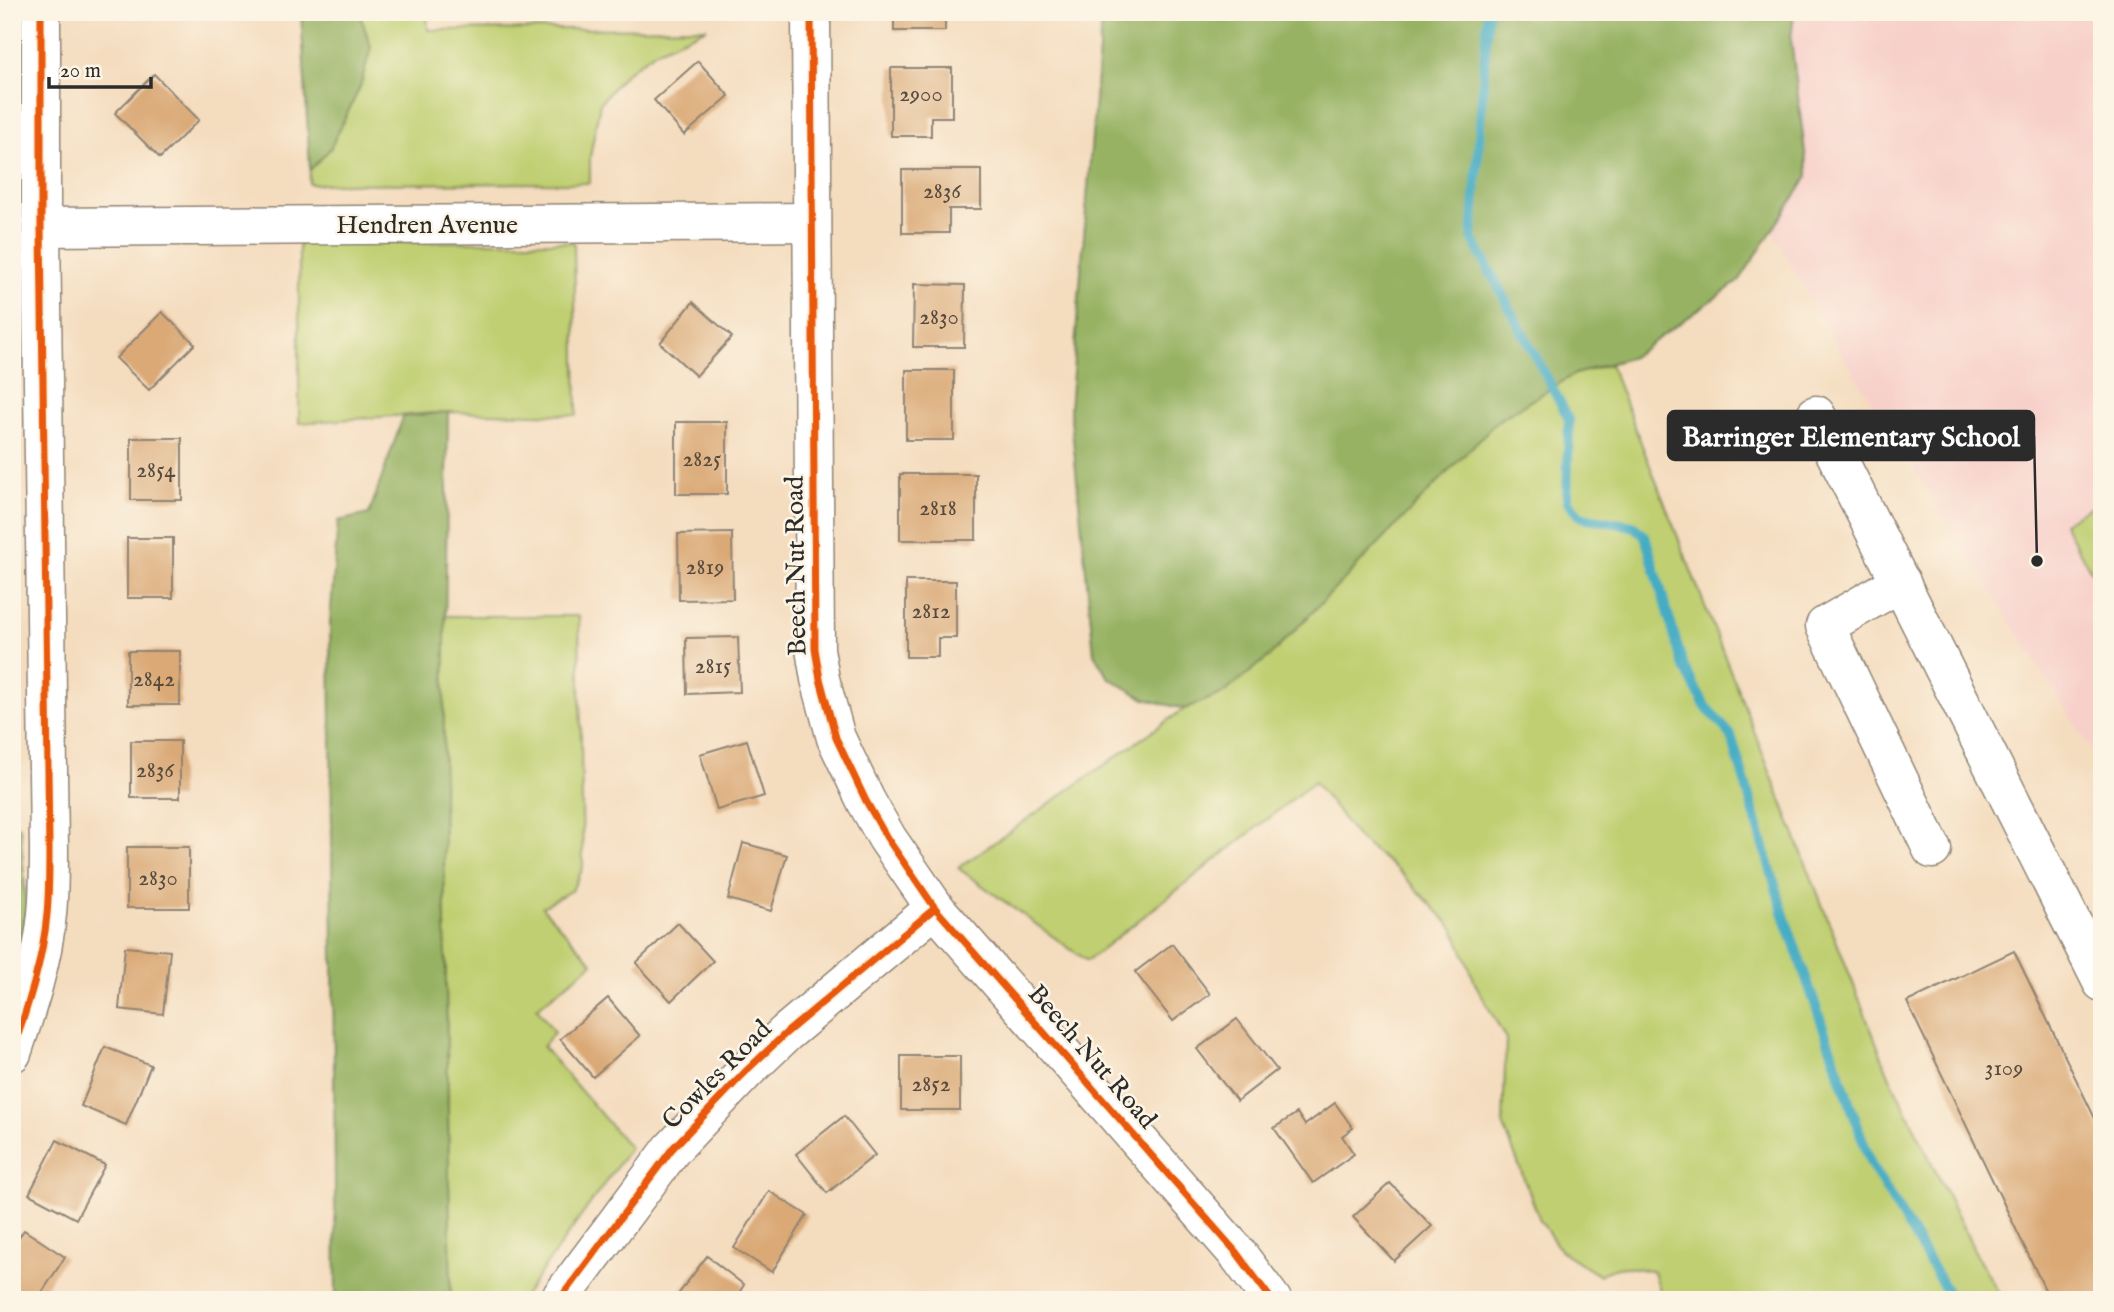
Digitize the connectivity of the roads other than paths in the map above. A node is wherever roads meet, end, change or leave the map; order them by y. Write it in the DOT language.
graph roads {
  1 [pos="41,12"];
  2 [pos="811,12"];
  3 [pos="812,222"];
  4 [pos="41,227"];
  5 [pos="1816,415"];
  6 [pos="1901,582"];
  7 [pos="1932,849"];
  8 [pos="935,908"];
  9 [pos="2102,982"];
  10 [pos="12,1053"];
  11 [pos="559,1300"];
  12 [pos="1272,1300"];
  1 -- 4 [label="street"];
  2 -- 3 [label="street, Beech Nut Road"];
  3 -- 4 [label="street, Hendren Avenue"];
  3 -- 8 [label="street, Beech Nut Road"];
  4 -- 10 [label="street"];
  5 -- 6 [label="street"];
  6 -- 7 [label="street"];
  6 -- 9 [label="street"];
  8 -- 11 [label="street, Cowles Road"];
  8 -- 12 [label="street, Beech Nut Road"];
}
